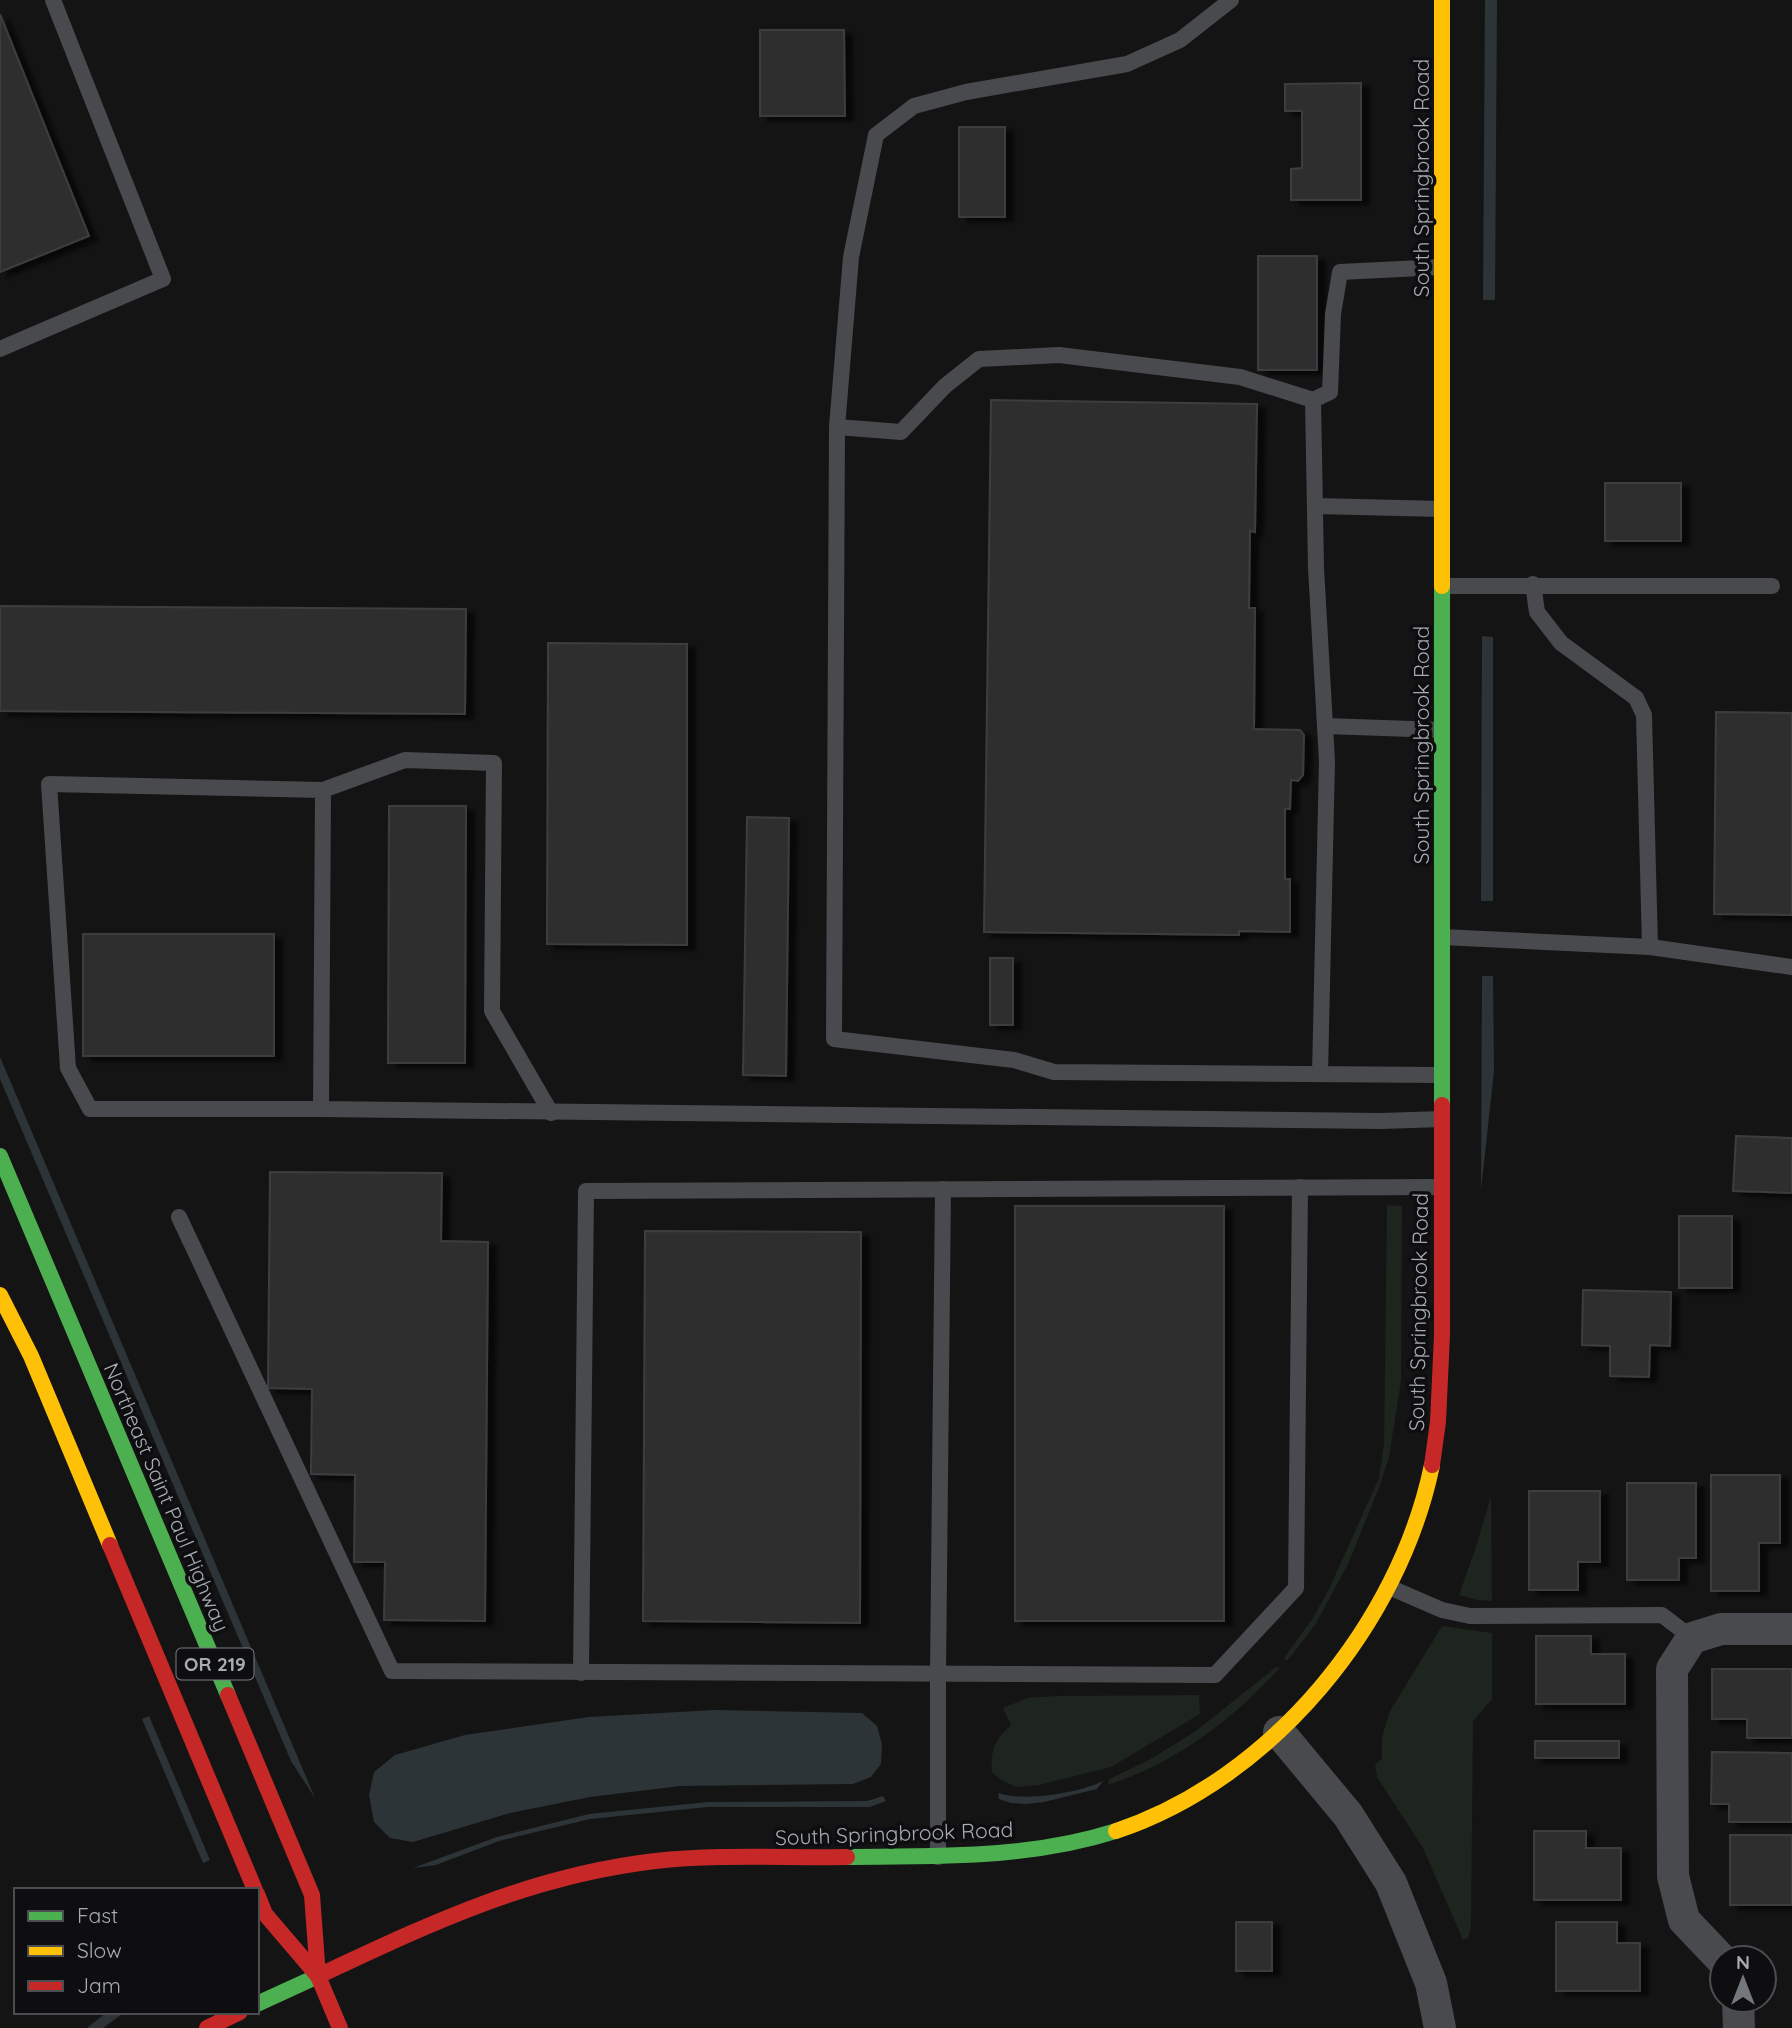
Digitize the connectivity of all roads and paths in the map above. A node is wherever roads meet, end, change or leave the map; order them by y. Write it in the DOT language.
graph roads {
  1 [pos="52,0"];
  2 [pos="1231,0"];
  3 [pos="1442,0"];
  4 [pos="1442,267"];
  5 [pos="0,349"];
  6 [pos="1313,400"];
  7 [pos="837,427"];
  8 [pos="1315,506"];
  9 [pos="1442,509"];
  10 [pos="1533,584"];
  11 [pos="1442,586"];
  12 [pos="1772,586"];
  13 [pos="1325,726"];
  14 [pos="1442,730"];
  15 [pos="323,790"];
  16 [pos="1442,937"];
  17 [pos="1650,947"];
  18 [pos="1792,967"];
  19 [pos="1320,1074"];
  20 [pos="1441,1075"];
  21 [pos="321,1110"];
  22 [pos="551,1112"];
  23 [pos="1441,1119"];
  24 [pos="0,1156"];
  25 [pos="1300,1187"];
  26 [pos="1441,1187"];
  27 [pos="943,1189"];
  28 [pos="180,1217"];
  29 [pos="0,1295"];
  30 [pos="1389,1587"];
  31 [pos="1792,1629"];
  32 [pos="1692,1638"];
  33 [pos="581,1673"];
  34 [pos="938,1673"];
  35 [pos="1279,1732"];
  36 [pos="938,1857"];
  37 [pos="254,1888"];
  38 [pos="259,1899"];
  39 [pos="1708,1945"];
  40 [pos="318,1976"];
  41 [pos="259,2003"];
  42 [pos="236,2014"];
  43 [pos="207,2028"];
  44 [pos="340,2028"];
  45 [pos="1440,2028"];
  1 -- 5 [label="lane"];
  2 -- 7 [label="lane"];
  3 -- 4 [label="main road, South Springbrook Road"];
  4 -- 6 [label="lane"];
  4 -- 9 [label="main road, South Springbrook Road"];
  6 -- 7 [label="lane"];
  6 -- 8 [label="lane"];
  7 -- 19 [label="lane"];
  8 -- 9 [label="lane"];
  8 -- 13 [label="lane"];
  9 -- 11 [label="main road, South Springbrook Road"];
  10 -- 11 [label="lane"];
  10 -- 12 [label="lane"];
  10 -- 17 [label="lane"];
  11 -- 14 [label="main road, South Springbrook Road"];
  13 -- 14 [label="lane"];
  13 -- 19 [label="lane"];
  14 -- 16 [label="main road, South Springbrook Road"];
  15 -- 21 [label="lane"];
  15 -- 21 [label="lane"];
  15 -- 22 [label="lane"];
  16 -- 17 [label="lane"];
  16 -- 20 [label="main road, South Springbrook Road"];
  17 -- 18 [label="lane"];
  19 -- 20 [label="lane"];
  20 -- 23 [label="main road, South Springbrook Road"];
  21 -- 22 [label="lane"];
  22 -- 23 [label="lane"];
  23 -- 26 [label="main road, South Springbrook Road"];
  24 -- 40 [label="main road, Northeast Saint Paul Highway / OR 219"];
  25 -- 26 [label="lane"];
  25 -- 27 [label="lane"];
  25 -- 34 [label="lane"];
  26 -- 30 [label="main road, South Springbrook Road"];
  27 -- 33 [label="lane"];
  27 -- 34 [label="lane"];
  28 -- 33 [label="lane"];
  29 -- 37 [label="main road, Northeast Saint Paul Highway / OR 219"];
  30 -- 32 [label="lane"];
  30 -- 35 [label="main road, South Springbrook Road"];
  31 -- 32 [label="street"];
  32 -- 39 [label="street"];
  33 -- 34 [label="lane"];
  34 -- 36 [label="lane"];
  35 -- 36 [label="main road, South Springbrook Road"];
  35 -- 45 [label="street"];
  36 -- 40 [label="main road, South Springbrook Road"];
  38 -- 40 [label="main road, Northeast Saint Paul Highway / OR 219"];
  40 -- 41 [label="main road, South Springbrook Road"];
  40 -- 44 [label="main road, Northeast Saint Paul Highway / OR 219"];
  42 -- 43 [label="main road"];
}
